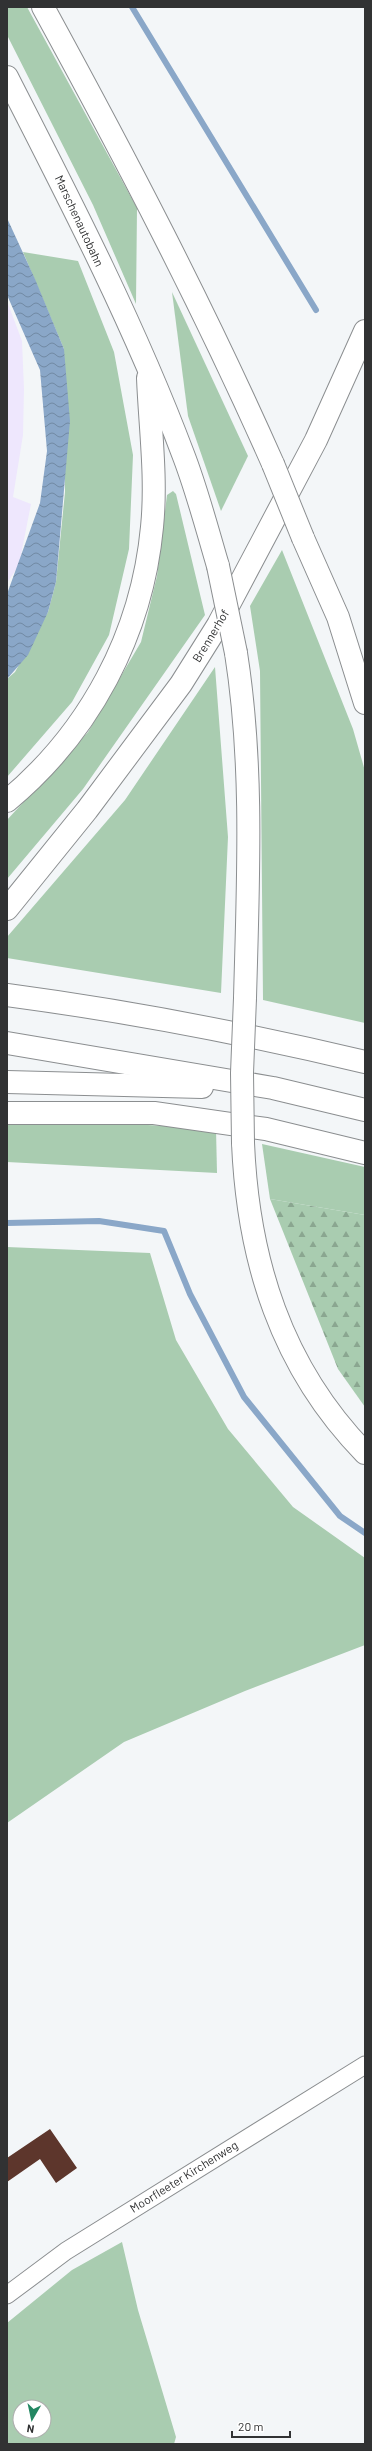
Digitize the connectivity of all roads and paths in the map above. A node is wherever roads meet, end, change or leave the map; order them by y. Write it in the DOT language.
graph roads {
  1 [pos="43,7"];
  2 [pos="7,77"];
  3 [pos="365,331"];
  4 [pos="147,367"];
  5 [pos="338,617"];
  6 [pos="365,663"];
  7 [pos="365,704"];
  8 [pos="7,800"];
  9 [pos="7,909"];
  10 [pos="7,990"];
  11 [pos="7,995"];
  12 [pos="38,999"];
  13 [pos="7,1043"];
  14 [pos="365,1062"];
  15 [pos="7,1082"];
  16 [pos="274,1088"];
  17 [pos="365,1110"];
  18 [pos="7,1112"];
  19 [pos="365,1153"];
  20 [pos="365,1454"];
  21 [pos="365,2065"];
  22 [pos="7,2295"];
  1 -- 5 [label="main road, bridge"];
  2 -- 4 [label="main road, Marschenautobahn"];
  3 -- 9 [label="main road, Brennerhof"];
  4 -- 8 [label="main road"];
  4 -- 20 [label="main road, Marschenautobahn, bridge"];
  5 -- 6 [label="main road"];
  5 -- 7 [label="main road"];
  10 -- 12 [label="main road"];
  11 -- 12 [label="main road"];
  12 -- 14 [label="main road"];
  13 -- 16 [label="main road"];
  15 -- 16 [label="main road"];
  16 -- 17 [label="main road"];
  18 -- 19 [label="main road"];
  21 -- 22 [label="street, Moorfleeter Kirchenweg"];
}
